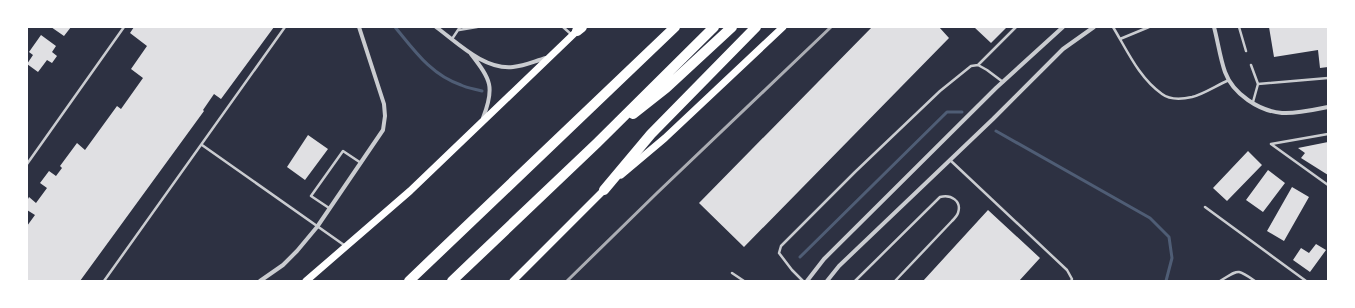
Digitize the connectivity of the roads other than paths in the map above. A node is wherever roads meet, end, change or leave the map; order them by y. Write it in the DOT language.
graph roads {
  1 [pos="124,27"];
  2 [pos="285,27"];
  3 [pos="359,27"];
  4 [pos="436,27"];
  5 [pos="477,27"];
  6 [pos="563,27"];
  7 [pos="675,27"];
  8 [pos="714,27"];
  9 [pos="732,27"];
  10 [pos="756,27"];
  11 [pos="783,27"];
  12 [pos="1016,27"];
  13 [pos="1063,27"];
  14 [pos="1094,27"];
  15 [pos="1113,27"];
  16 [pos="1149,27"];
  17 [pos="1214,27"];
  18 [pos="1239,27"];
  19 [pos="459,28"];
  20 [pos="578,30"];
  21 [pos="452,39"];
  22 [pos="1120,39"];
  23 [pos="1246,50"];
  24 [pos="468,51"];
  25 [pos="551,57"];
  26 [pos="1251,65"];
  27 [pos="978,66"];
  28 [pos="1328,78"];
  29 [pos="1228,80"];
  30 [pos="1003,82"];
  31 [pos="1258,84"];
  32 [pos="1253,102"];
  33 [pos="1328,107"];
  34 [pos="482,123"];
  35 [pos="1328,134"];
  36 [pos="597,143"];
  37 [pos="202,145"];
  38 [pos="950,160"];
  39 [pos="27,164"];
  40 [pos="361,164"];
  41 [pos="1328,185"];
  42 [pos="604,190"];
  43 [pos="1205,207"];
  44 [pos="330,208"];
  45 [pos="317,227"];
  46 [pos="346,247"];
  47 [pos="732,273"];
  48 [pos="104,281"];
  49 [pos="260,281"];
  50 [pos="306,281"];
  51 [pos="409,281"];
  52 [pos="452,281"];
  53 [pos="513,281"];
  54 [pos="744,281"];
  55 [pos="803,281"];
  56 [pos="807,281"];
  57 [pos="827,281"];
  58 [pos="855,281"];
  59 [pos="895,281"];
  60 [pos="1071,281"];
  61 [pos="1220,281"];
  62 [pos="1255,281"];
  63 [pos="1306,281"];
  1 -- 39 [label="lane"];
  2 -- 37 [label="lane"];
  3 -- 40 [label="street"];
  4 -- 21 [label="street"];
  5 -- 19 [label="lane"];
  6 -- 20 [label="lane"];
  7 -- 51 [label="highway"];
  8 -- 36 [label="highway"];
  9 -- 36 [label="highway"];
  10 -- 42 [label="highway"];
  11 -- 42 [label="main road"];
  12 -- 27 [label="lane"];
  13 -- 30 [label="street"];
  14 -- 38 [label="street"];
  15 -- 22 [label="lane"];
  16 -- 22 [label="lane"];
  17 -- 29 [label="street"];
  18 -- 23 [label="lane"];
  19 -- 21 [label="lane"];
  20 -- 25 [label="main road"];
  21 -- 24 [label="street"];
  22 -- 29 [label="lane"];
  24 -- 25 [label="street"];
  24 -- 34 [label="street"];
  25 -- 34 [label="main road"];
  26 -- 31 [label="lane"];
  27 -- 30 [label="lane"];
  27 -- 55 [label="lane"];
  28 -- 31 [label="lane"];
  29 -- 32 [label="street"];
  30 -- 56 [label="street"];
  31 -- 32 [label="lane"];
  32 -- 33 [label="street"];
  34 -- 46 [label="main road"];
  35 -- 41 [label="lane"];
  36 -- 52 [label="highway"];
  37 -- 45 [label="lane"];
  37 -- 48 [label="lane"];
  38 -- 57 [label="street"];
  38 -- 60 [label="lane"];
  40 -- 44 [label="street"];
  40 -- 44 [label="lane"];
  42 -- 53 [label="main road"];
  43 -- 63 [label="lane"];
  44 -- 45 [label="street"];
  45 -- 46 [label="lane"];
  45 -- 49 [label="street"];
  46 -- 50 [label="main road"];
  47 -- 54 [label="lane"];
  58 -- 59 [label="lane"];
  61 -- 62 [label="lane"];
}
